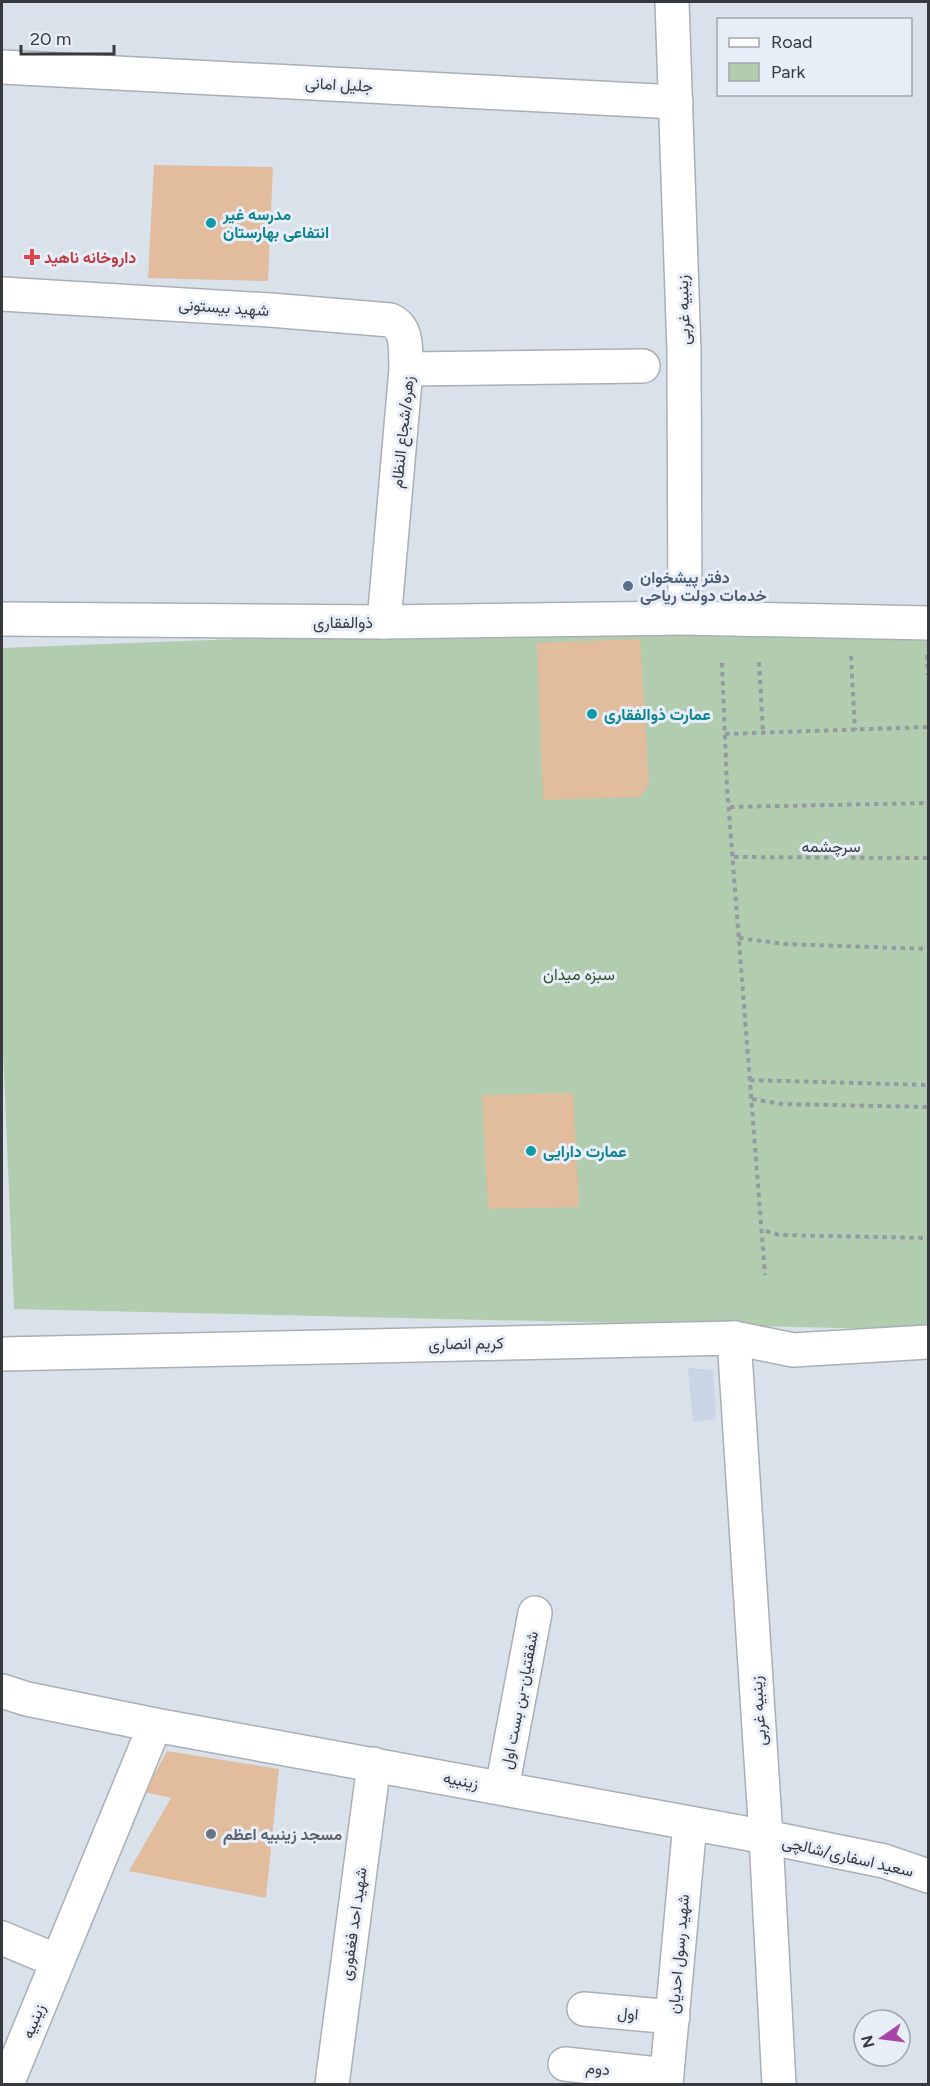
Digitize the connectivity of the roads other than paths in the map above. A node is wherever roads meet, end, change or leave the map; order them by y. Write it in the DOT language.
graph roads {
  1 [pos="672,2"];
  2 [pos="2,67"];
  3 [pos="675,102"];
  4 [pos="2,294"];
  5 [pos="643,366"];
  6 [pos="406,369"];
  7 [pos="685,618"];
  8 [pos="2,619"];
  9 [pos="384,622"];
  10 [pos="927,636"];
  11 [pos="734,1338"];
  12 [pos="928,1342"];
  13 [pos="2,1354"];
  14 [pos="535,1613"];
  15 [pos="2,1692"];
  16 [pos="155,1725"];
  17 [pos="374,1764"];
  18 [pos="502,1788"];
  19 [pos="690,1823"];
  20 [pos="766,1837"];
  21 [pos="928,1876"];
  22 [pos="2,1938"];
  23 [pos="57,1962"];
  24 [pos="584,2009"];
  25 [pos="673,2017"];
  26 [pos="564,2064"];
  27 [pos="667,2080"];
  28 [pos="7,2085"];
  29 [pos="332,2085"];
  30 [pos="779,2085"];
  1 -- 3 [label="street, زینبیه غربی"];
  2 -- 3 [label="street, جلیل امانی"];
  3 -- 7 [label="street, زینبیه غربی"];
  4 -- 6 [label="street, شهید بیستونی"];
  5 -- 6 [label="street, زهره/شجاع النظام"];
  6 -- 9 [label="street, زهره/شجاع النظام"];
  7 -- 9 [label="street, ذوالفقاری"];
  7 -- 10 [label="street, ذوالفقاری"];
  8 -- 9 [label="street, ذوالفقاری"];
  11 -- 12 [label="street, کریم انصاری"];
  11 -- 13 [label="street, کریم انصاری"];
  11 -- 20 [label="street, زینبیه غربی"];
  14 -- 18 [label="street, شفقتیان-بن بست اول"];
  15 -- 16 [label="street, زینبیه"];
  16 -- 17 [label="street, زینبیه"];
  16 -- 23 [label="street, زینبیه"];
  17 -- 18 [label="street, زینبیه"];
  17 -- 29 [label="street, شهید احد فغفوری"];
  18 -- 19 [label="street, زینبیه"];
  19 -- 20 [label="street, زینبیه"];
  19 -- 25 [label="street, شهید رسول احدیان"];
  20 -- 21 [label="street, سعید اسفاری/شالچی"];
  20 -- 30 [label="street, زینبیه غربی"];
  22 -- 23 [label="street"];
  23 -- 28 [label="street, زینبیه"];
  24 -- 25 [label="street, اول"];
  25 -- 27 [label="street, شهید رسول احدیان"];
  26 -- 27 [label="street, دوم"];
}
